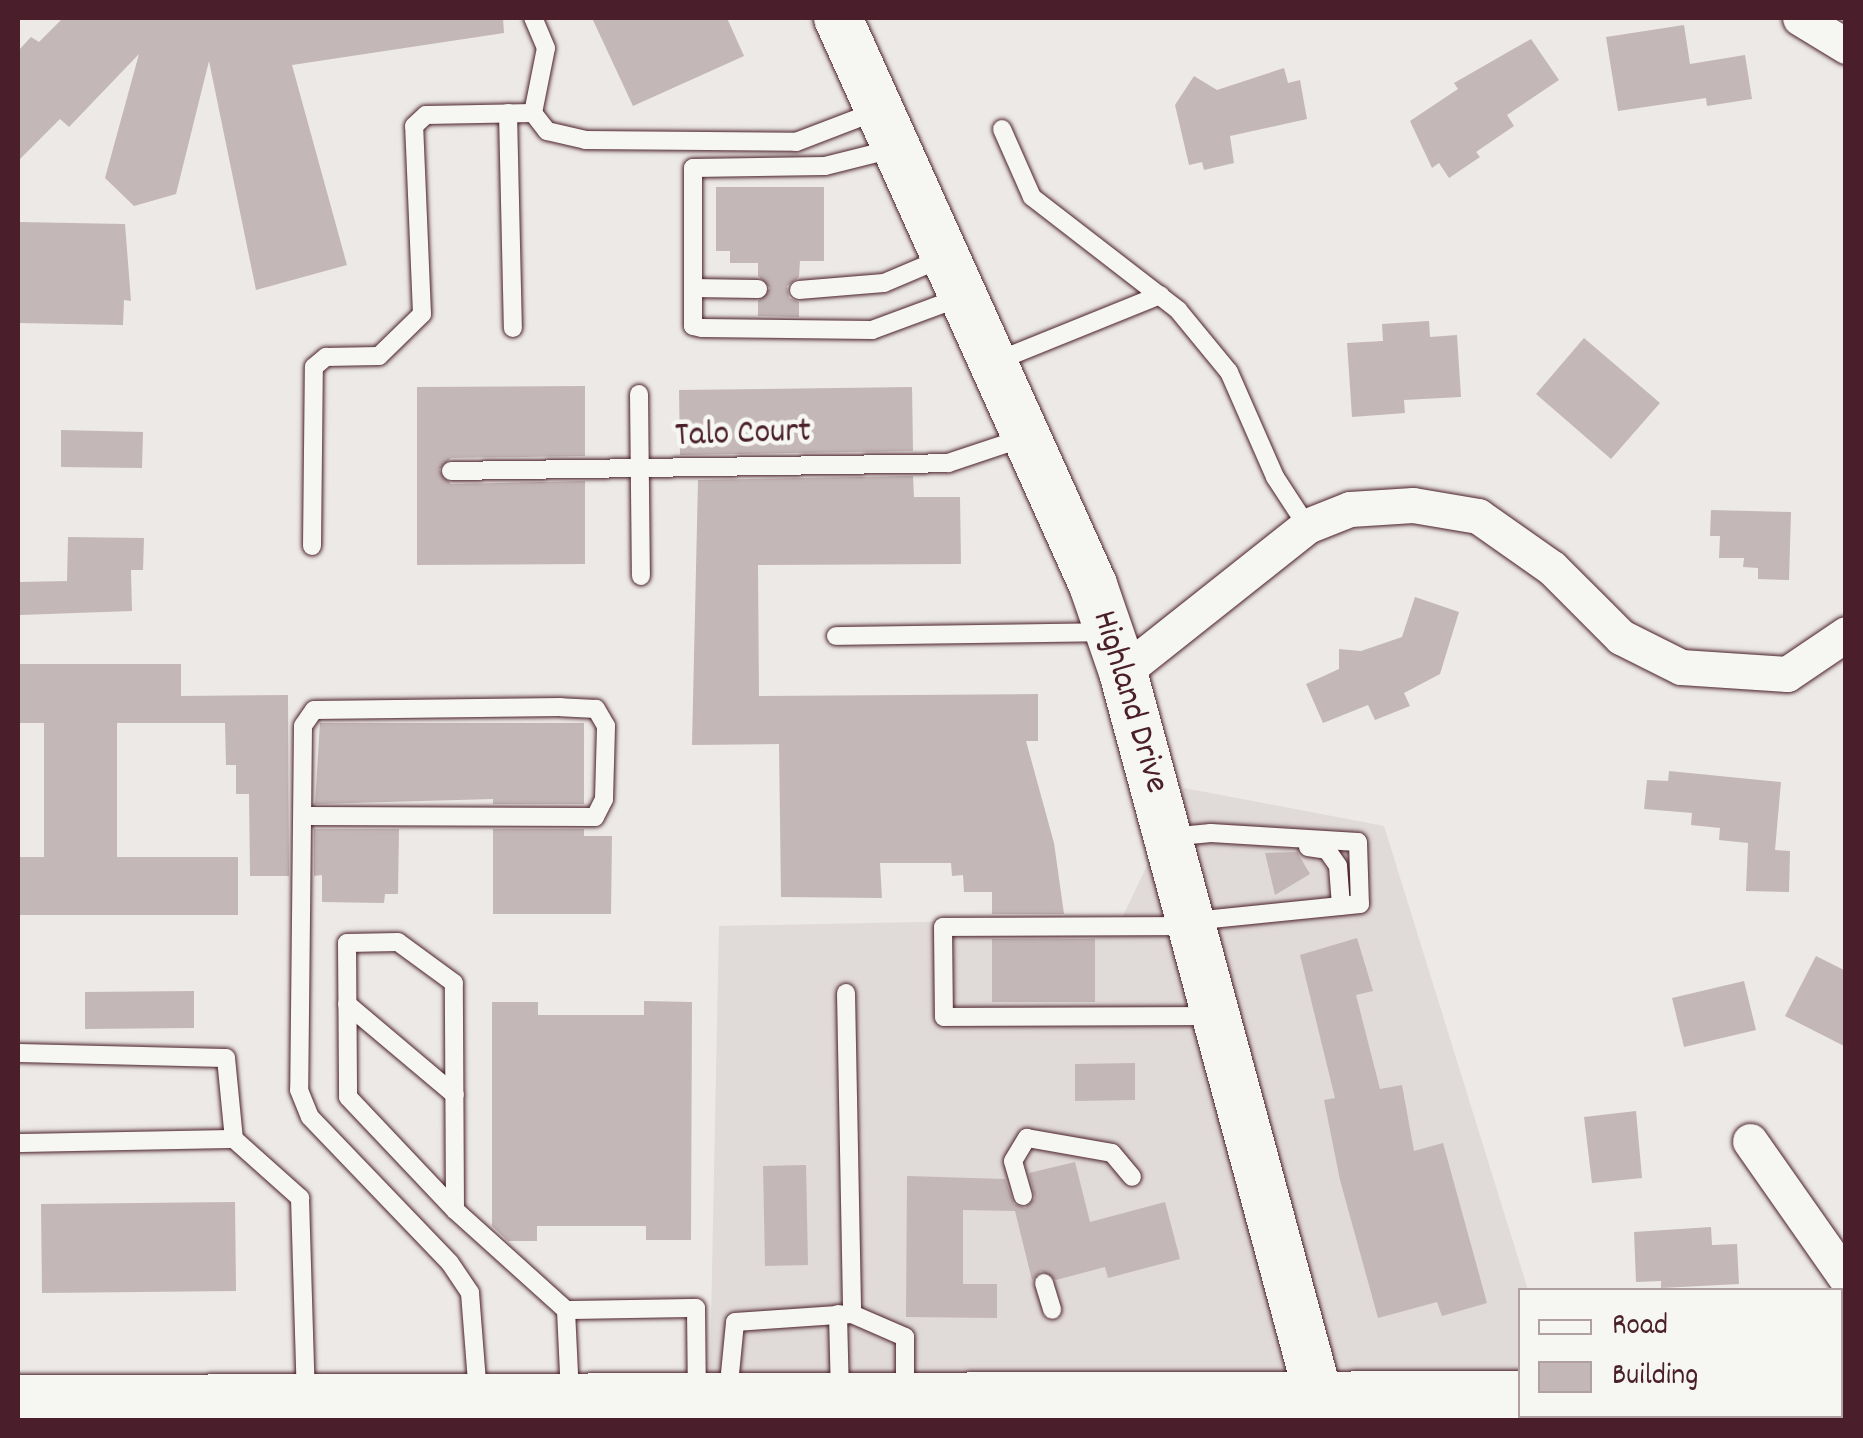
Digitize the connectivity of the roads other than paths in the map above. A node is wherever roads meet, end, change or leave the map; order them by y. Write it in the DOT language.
graph roads {
  1 [pos="533,18"];
  2 [pos="838,18"];
  3 [pos="1800,18"];
  4 [pos="1846,46"];
  5 [pos="508,113"];
  6 [pos="533,113"];
  7 [pos="889,128"];
  8 [pos="1002,130"];
  9 [pos="957,276"];
  10 [pos="693,288"];
  11 [pos="758,289"];
  12 [pos="799,290"];
  13 [pos="1160,295"];
  14 [pos="513,328"];
  15 [pos="997,362"];
  16 [pos="639,394"];
  17 [pos="1031,435"];
  18 [pos="642,471"];
  19 [pos="451,472"];
  20 [pos="1307,526"];
  21 [pos="312,546"];
  22 [pos="642,576"];
  23 [pos="1846,634"];
  24 [pos="836,636"];
  25 [pos="1116,652"];
  26 [pos="304,816"];
  27 [pos="1264,836"];
  28 [pos="1169,838"];
  29 [pos="1341,906"];
  30 [pos="1192,924"];
  31 [pos="846,993"];
  32 [pos="347,1004"];
  33 [pos="1218,1016"];
  34 [pos="18,1052"];
  35 [pos="455,1095"];
  36 [pos="234,1139"];
  37 [pos="1750,1141"];
  38 [pos="18,1143"];
  39 [pos="1132,1177"];
  40 [pos="1022,1196"];
  41 [pos="455,1210"];
  42 [pos="1846,1278"];
  43 [pos="1044,1283"];
  44 [pos="566,1310"];
  45 [pos="1052,1310"];
  46 [pos="845,1314"];
  47 [pos="1518,1395"];
  48 [pos="712,1398"];
  49 [pos="840,1398"];
  50 [pos="905,1398"];
  51 [pos="18,1400"];
  52 [pos="306,1400"];
  53 [pos="478,1400"];
  54 [pos="570,1400"];
  55 [pos="1321,1409"];
  1 -- 6 [label="lane"];
  2 -- 7 [label="main road, Highland Drive"];
  3 -- 4 [label="street"];
  5 -- 6 [label="lane"];
  5 -- 14 [label="lane"];
  5 -- 21 [label="lane"];
  6 -- 7 [label="lane"];
  7 -- 9 [label="main road, Highland Drive"];
  7 -- 10 [label="lane"];
  8 -- 13 [label="lane"];
  9 -- 10 [label="lane"];
  9 -- 12 [label="lane"];
  9 -- 15 [label="main road, Highland Drive"];
  10 -- 11 [label="lane"];
  13 -- 15 [label="lane"];
  13 -- 20 [label="lane"];
  15 -- 17 [label="main road, Highland Drive"];
  16 -- 18 [label="lane"];
  17 -- 18 [label="lane, Talo Court"];
  17 -- 25 [label="main road, Highland Drive"];
  18 -- 19 [label="lane, Talo Court"];
  18 -- 22 [label="lane"];
  20 -- 23 [label="street"];
  20 -- 25 [label="street"];
  24 -- 25 [label="lane"];
  25 -- 28 [label="main road, Highland Drive"];
  26 -- 26 [label="lane"];
  26 -- 53 [label="lane"];
  27 -- 28 [label="lane"];
  27 -- 29 [label="lane"];
  27 -- 29 [label="lane"];
  28 -- 30 [label="main road, Highland Drive"];
  29 -- 30 [label="lane"];
  30 -- 33 [label="main road, Highland Drive"];
  30 -- 33 [label="lane"];
  31 -- 46 [label="lane"];
  32 -- 35 [label="lane"];
  32 -- 35 [label="lane"];
  32 -- 41 [label="lane"];
  33 -- 55 [label="main road, Highland Drive"];
  34 -- 36 [label="lane"];
  35 -- 41 [label="lane"];
  36 -- 38 [label="lane"];
  36 -- 52 [label="lane"];
  37 -- 42 [label="street"];
  39 -- 40 [label="lane"];
  41 -- 44 [label="lane"];
  43 -- 45 [label="lane"];
  44 -- 48 [label="lane"];
  44 -- 54 [label="lane"];
  46 -- 48 [label="lane"];
  46 -- 49 [label="lane"];
  46 -- 50 [label="lane"];
  47 -- 55 [label="main road"];
  48 -- 49 [label="main road"];
  48 -- 54 [label="main road"];
  49 -- 50 [label="main road"];
  50 -- 55 [label="main road"];
  51 -- 52 [label="main road"];
  52 -- 53 [label="main road"];
  53 -- 54 [label="main road"];
}
